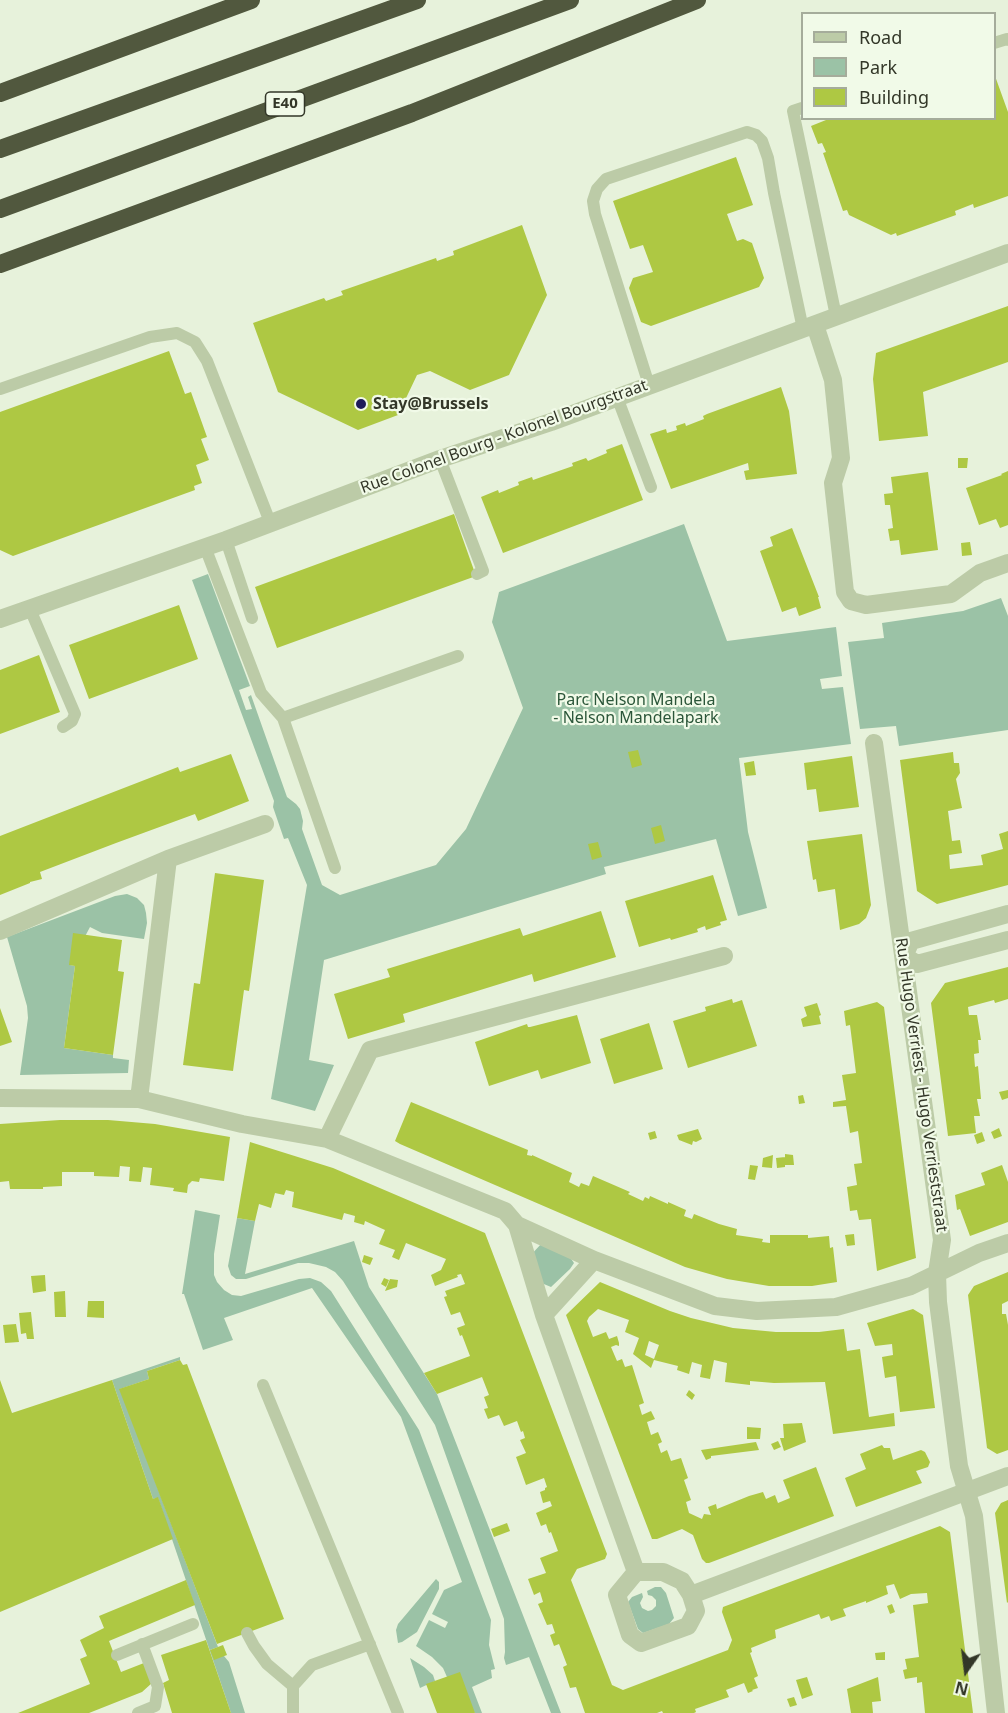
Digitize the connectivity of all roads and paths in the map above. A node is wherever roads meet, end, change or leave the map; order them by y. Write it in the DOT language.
graph roads {
  1 [pos="251,0"];
  2 [pos="417,0"];
  3 [pos="570,0"];
  4 [pos="697,0"];
  5 [pos="0,93"];
  6 [pos="801,108"];
  7 [pos="0,148"];
  8 [pos="0,209"];
  9 [pos="1008,254"];
  10 [pos="0,264"];
  11 [pos="836,316"];
  12 [pos="809,327"];
  13 [pos="650,385"];
  14 [pos="0,389"];
  15 [pos="617,397"];
  16 [pos="440,459"];
  17 [pos="651,487"];
  18 [pos="270,522"];
  19 [pos="226,540"];
  20 [pos="205,547"];
  21 [pos="1008,563"];
  22 [pos="477,574"];
  23 [pos="30,609"];
  24 [pos="252,618"];
  25 [pos="0,620"];
  26 [pos="458,656"];
  27 [pos="283,718"];
  28 [pos="63,727"];
  29 [pos="874,743"];
  30 [pos="265,824"];
  31 [pos="168,859"];
  32 [pos="335,868"];
  33 [pos="1008,914"];
  34 [pos="0,931"];
  35 [pos="1008,940"];
  36 [pos="724,956"];
  37 [pos="904,956"];
  38 [pos="0,1098"];
  39 [pos="139,1099"];
  40 [pos="327,1139"];
  41 [pos="517,1225"];
  42 [pos="1008,1243"];
  43 [pos="594,1260"];
  44 [pos="937,1273"];
  45 [pos="544,1315"];
  46 [pos="263,1385"];
  47 [pos="1008,1476"];
  48 [pos="967,1491"];
  49 [pos="636,1572"];
  50 [pos="691,1595"];
  51 [pos="193,1624"];
  52 [pos="247,1633"];
  53 [pos="142,1644"];
  54 [pos="370,1644"];
  55 [pos="117,1655"];
  56 [pos="293,1686"];
  57 [pos="138,1713"];
  58 [pos="293,1713"];
  59 [pos="398,1713"];
  60 [pos="996,1713"];
  1 -- 5 [label="highway"];
  2 -- 7 [label="highway"];
  3 -- 8 [label="highway, E40"];
  4 -- 10 [label="highway"];
  6 -- 11 [label="lane"];
  9 -- 11 [label="street, Rue Colonel Bourg - Kolonel Bourgstraat"];
  11 -- 12 [label="street, Rue Colonel Bourg - Kolonel Bourgstraat"];
  12 -- 13 [label="street, Rue Colonel Bourg - Kolonel Bourgstraat"];
  12 -- 13 [label="lane"];
  12 -- 21 [label="street"];
  13 -- 15 [label="street, Rue Colonel Bourg - Kolonel Bourgstraat"];
  14 -- 18 [label="lane"];
  15 -- 16 [label="street, Rue Colonel Bourg - Kolonel Bourgstraat"];
  15 -- 17 [label="lane"];
  16 -- 18 [label="street, Rue Colonel Bourg - Kolonel Bourgstraat"];
  16 -- 22 [label="lane"];
  18 -- 19 [label="street, Rue Colonel Bourg - Kolonel Bourgstraat"];
  19 -- 20 [label="street, Rue Colonel Bourg - Kolonel Bourgstraat"];
  19 -- 24 [label="lane"];
  20 -- 23 [label="street, Rue Colonel Bourg - Kolonel Bourgstraat"];
  20 -- 27 [label="lane"];
  23 -- 25 [label="street, Rue Colonel Bourg - Kolonel Bourgstraat"];
  23 -- 28 [label="lane"];
  26 -- 27 [label="lane"];
  27 -- 32 [label="lane"];
  29 -- 37 [label="street, Rue Hugo Verriest - Hugo Verrieststraat"];
  30 -- 31 [label="street"];
  31 -- 34 [label="street"];
  31 -- 39 [label="street"];
  33 -- 37 [label="street"];
  35 -- 37 [label="street"];
  36 -- 40 [label="street"];
  37 -- 44 [label="street, Rue Hugo Verriest - Hugo Verrieststraat"];
  38 -- 39 [label="street"];
  39 -- 40 [label="street"];
  40 -- 41 [label="street"];
  41 -- 43 [label="street"];
  41 -- 45 [label="street"];
  42 -- 44 [label="street"];
  43 -- 44 [label="street"];
  43 -- 45 [label="street"];
  44 -- 48 [label="street, Rue Hugo Verriest - Hugo Verrieststraat"];
  45 -- 49 [label="street"];
  46 -- 54 [label="lane"];
  47 -- 48 [label="street"];
  48 -- 50 [label="street"];
  48 -- 60 [label="street, Rue Hugo Verriest - Hugo Verrieststraat"];
  49 -- 50 [label="street"];
  49 -- 50 [label="street"];
  51 -- 53 [label="lane"];
  52 -- 56 [label="lane"];
  53 -- 55 [label="lane"];
  53 -- 57 [label="lane"];
  54 -- 56 [label="lane"];
  54 -- 59 [label="lane"];
  56 -- 58 [label="lane"];
}
